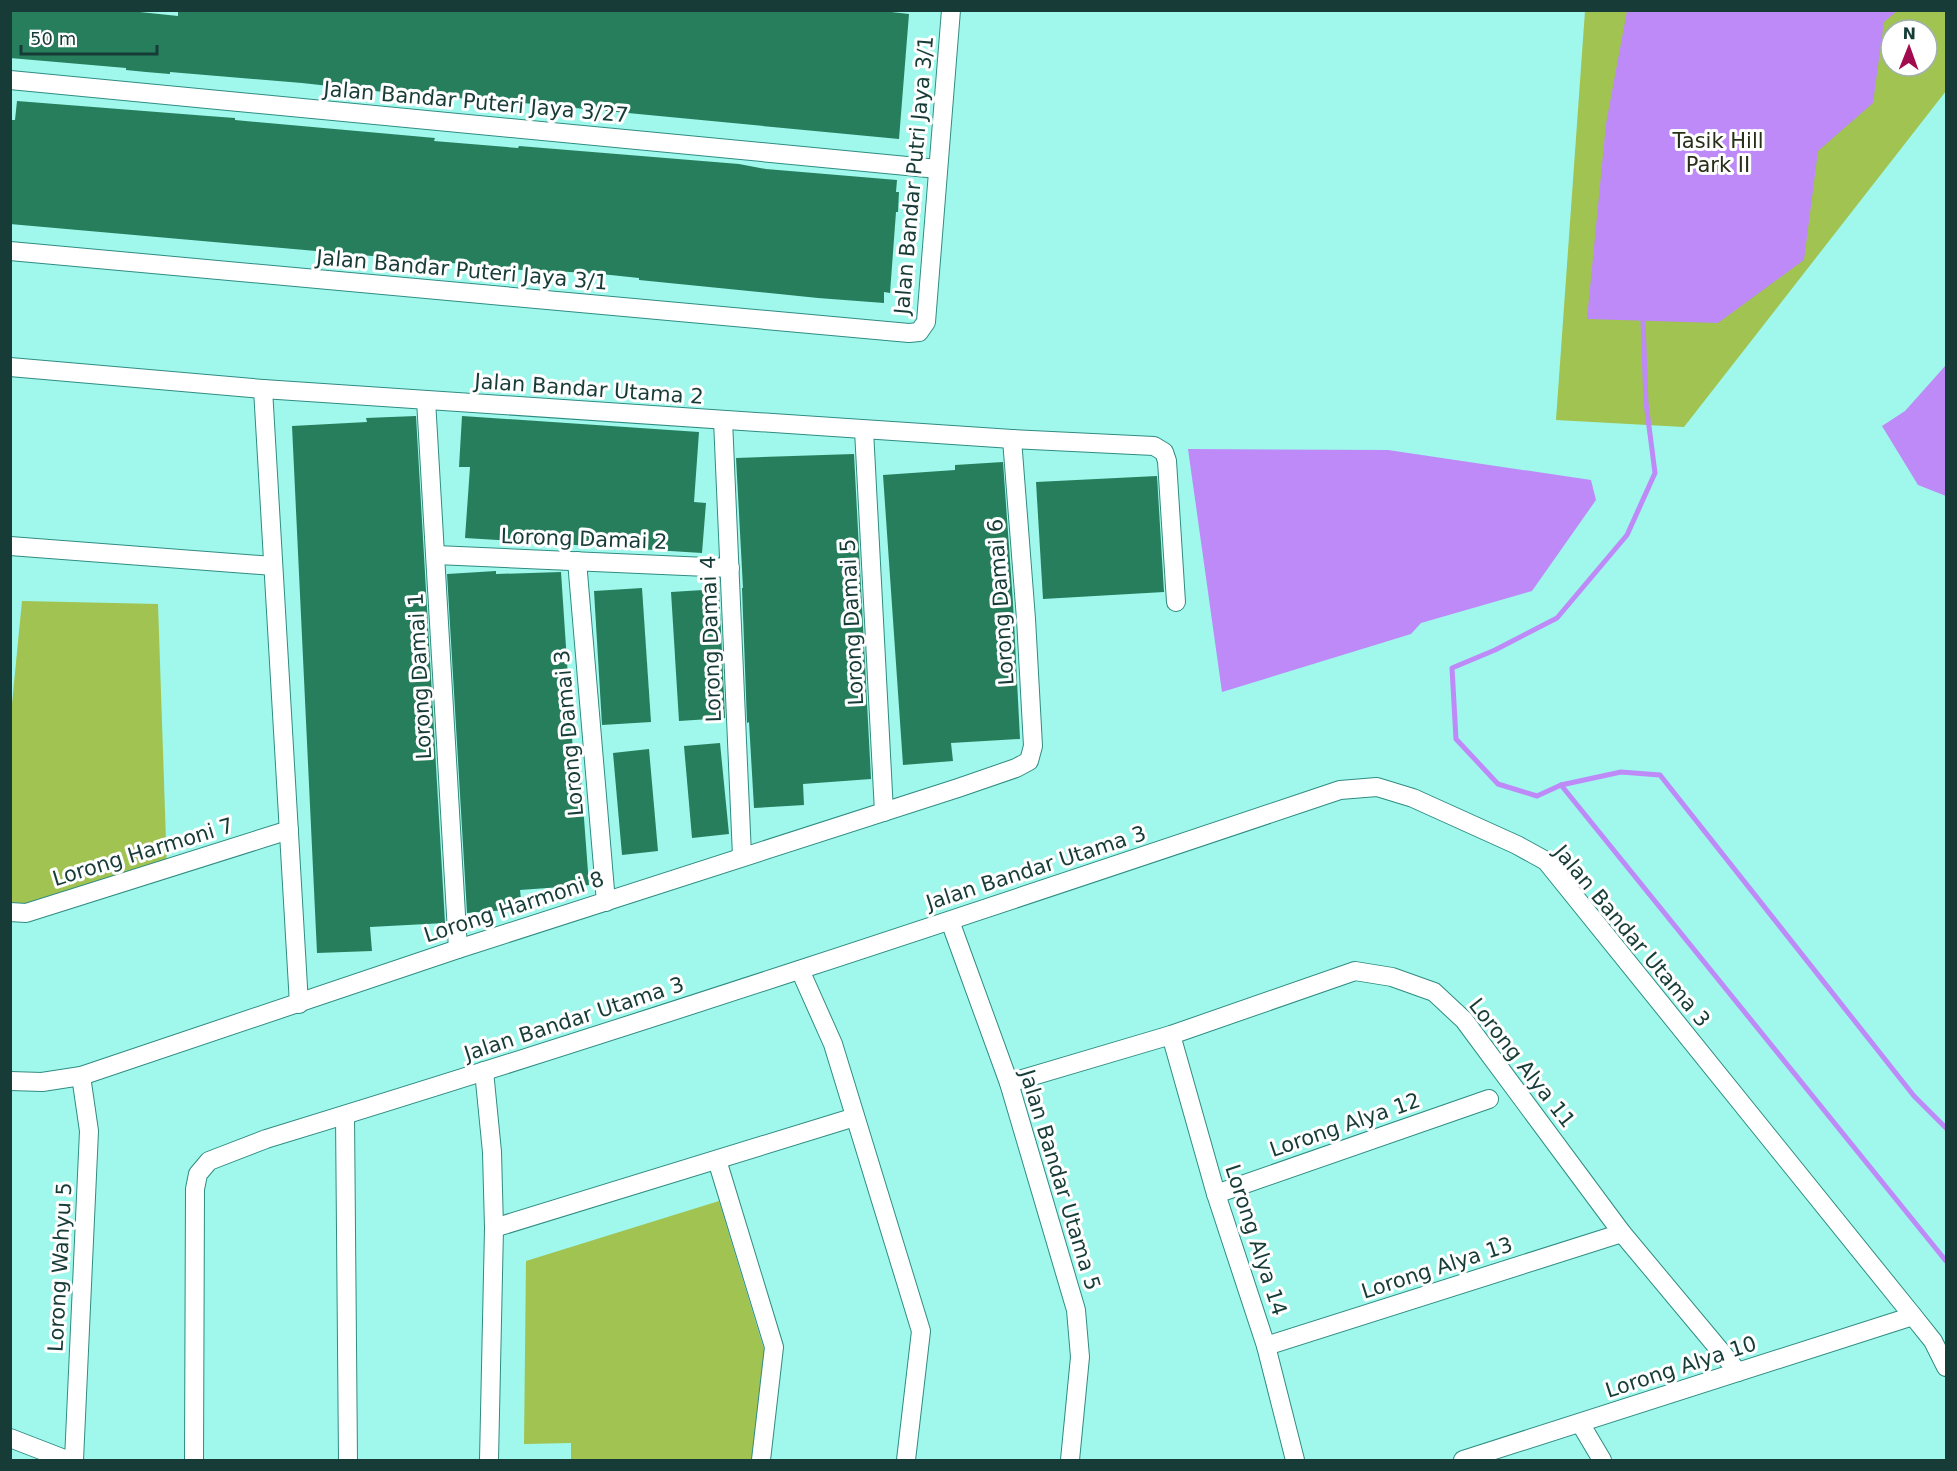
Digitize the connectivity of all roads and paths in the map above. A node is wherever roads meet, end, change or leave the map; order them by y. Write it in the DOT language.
graph roads {
  1 [pos="951,10"];
  2 [pos="10,80"];
  3 [pos="938,169"];
  4 [pos="10,251"];
  5 [pos="909,333"];
  6 [pos="10,368"];
  7 [pos="263,389"];
  8 [pos="426,400"];
  9 [pos="723,420"];
  10 [pos="864,430"];
  11 [pos="1012,440"];
  12 [pos="10,546"];
  13 [pos="436,555"];
  14 [pos="577,561"];
  15 [pos="273,567"];
  16 [pos="730,568"];
  17 [pos="1176,602"];
  18 [pos="1029,761"];
  19 [pos="884,812"];
  20 [pos="289,830"];
  21 [pos="742,856"];
  22 [pos="606,902"];
  23 [pos="10,912"];
  24 [pos="950,921"];
  25 [pos="458,949"];
  26 [pos="800,970"];
  27 [pos="299,1004"];
  28 [pos="1171,1035"];
  29 [pos="484,1071"];
  30 [pos="81,1076"];
  31 [pos="10,1081"];
  32 [pos="1009,1083"];
  33 [pos="1489,1099"];
  34 [pos="345,1115"];
  35 [pos="855,1117"];
  36 [pos="717,1160"];
  37 [pos="1216,1194"];
  38 [pos="494,1228"];
  39 [pos="1622,1233"];
  40 [pos="1913,1316"];
  41 [pos="1266,1346"];
  42 [pos="1947,1367"];
  43 [pos="1738,1372"];
  44 [pos="1580,1423"];
  45 [pos="10,1438"];
  46 [pos="68,1461"];
  47 [pos="74,1461"];
  48 [pos="194,1461"];
  49 [pos="348,1461"];
  50 [pos="489,1461"];
  51 [pos="761,1461"];
  52 [pos="906,1461"];
  53 [pos="1070,1461"];
  54 [pos="1295,1461"];
  55 [pos="1463,1461"];
  56 [pos="1602,1461"];
  1 -- 3 [label="street, Jalan Bandar Putri Jaya 3/1"];
  2 -- 3 [label="street, Jalan Bandar Puteri Jaya 3/27"];
  3 -- 5 [label="street, Jalan Bandar Putri Jaya 3/1"];
  4 -- 5 [label="street, Jalan Bandar Puteri Jaya 3/1"];
  6 -- 7 [label="street, Jalan Bandar Utama 2"];
  7 -- 8 [label="street, Jalan Bandar Utama 2"];
  7 -- 15 [label="street"];
  8 -- 9 [label="street, Jalan Bandar Utama 2"];
  8 -- 13 [label="street, Lorong Damai 1"];
  9 -- 10 [label="street, Jalan Bandar Utama 2"];
  9 -- 16 [label="street, Lorong Damai 4"];
  10 -- 11 [label="street, Jalan Bandar Utama 2"];
  10 -- 19 [label="street, Lorong Damai 5"];
  11 -- 17 [label="street, Jalan Bandar Utama 2"];
  11 -- 18 [label="street, Lorong Damai 6"];
  12 -- 15 [label="street"];
  13 -- 14 [label="street, Lorong Damai 2"];
  13 -- 25 [label="street, Lorong Damai 1"];
  14 -- 16 [label="street, Lorong Damai 2"];
  14 -- 22 [label="street, Lorong Damai 3"];
  15 -- 20 [label="street"];
  16 -- 21 [label="street, Lorong Damai 4"];
  18 -- 19 [label="street, Lorong Harmoni 8"];
  19 -- 21 [label="street, Lorong Harmoni 8"];
  20 -- 23 [label="street, Lorong Harmoni 7"];
  20 -- 27 [label="street"];
  21 -- 22 [label="street, Lorong Harmoni 8"];
  22 -- 25 [label="street, Lorong Harmoni 8"];
  24 -- 26 [label="street, Jalan Bandar Utama 3"];
  24 -- 32 [label="street, Jalan Bandar Utama 5"];
  24 -- 40 [label="street, Jalan Bandar Utama 3"];
  25 -- 27 [label="street, Lorong Harmoni 8"];
  26 -- 29 [label="street, Jalan Bandar Utama 3"];
  26 -- 35 [label="street"];
  27 -- 30 [label="street, Lorong Harmoni 8"];
  28 -- 32 [label="street, Lorong Alya 11"];
  28 -- 37 [label="street, Lorong Alya 14"];
  28 -- 39 [label="street, Lorong Alya 11"];
  29 -- 34 [label="street, Jalan Bandar Utama 3"];
  29 -- 38 [label="street"];
  30 -- 31 [label="street, Lorong Harmoni 8"];
  30 -- 47 [label="street, Lorong Wahyu 5"];
  32 -- 53 [label="street, Jalan Bandar Utama 5"];
  33 -- 37 [label="street, Lorong Alya 12"];
  34 -- 48 [label="street, Jalan Bandar Utama 3"];
  34 -- 49 [label="street"];
  35 -- 36 [label="street"];
  35 -- 52 [label="street"];
  36 -- 38 [label="street"];
  36 -- 51 [label="street"];
  37 -- 41 [label="street, Lorong Alya 14"];
  38 -- 50 [label="street"];
  39 -- 41 [label="street, Lorong Alya 13"];
  39 -- 43 [label="street, Lorong Alya 11"];
  40 -- 42 [label="street, Jalan Bandar Utama 3"];
  40 -- 43 [label="street, Lorong Alya 10"];
  41 -- 54 [label="street, Lorong Alya 14"];
  43 -- 44 [label="street, Lorong Alya 10"];
  44 -- 55 [label="street, Lorong Alya 10"];
  44 -- 56 [label="street"];
  45 -- 46 [label="street"];
}
